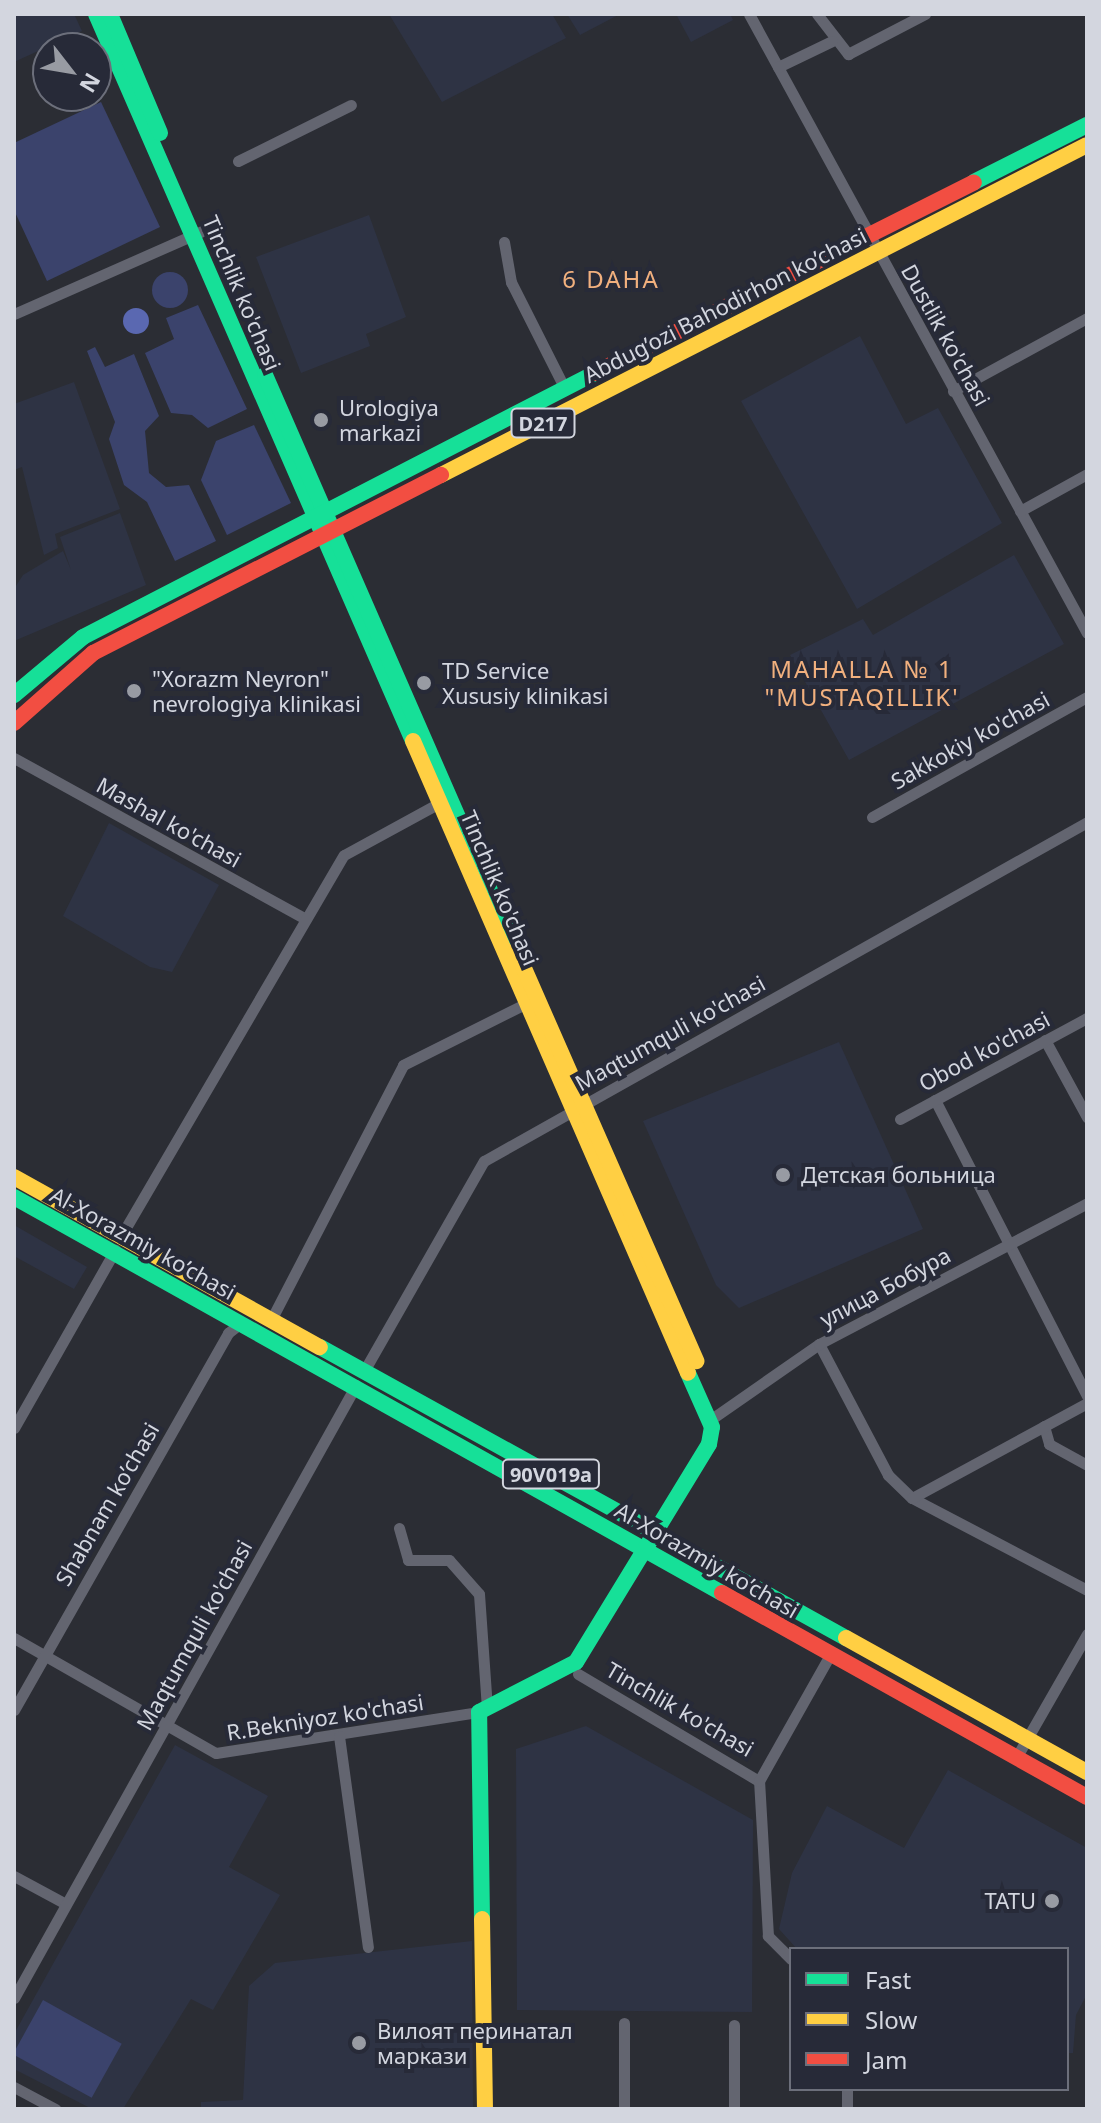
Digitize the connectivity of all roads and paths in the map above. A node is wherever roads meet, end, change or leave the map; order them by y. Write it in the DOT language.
graph roads {
  1 [pos="96,14"];
  2 [pos="110,14"];
  3 [pos="749,14"];
  4 [pos="817,14"];
  5 [pos="925,14"];
  6 [pos="832,41"];
  7 [pos="778,67"];
  8 [pos="351,105"];
  9 [pos="1087,125"];
  10 [pos="1087,145"];
  11 [pos="238,161"];
  12 [pos="197,233"];
  13 [pos="869,235"];
  14 [pos="504,242"];
  15 [pos="878,253"];
  16 [pos="14,314"];
  17 [pos="1087,318"];
  18 [pos="565,389"];
  19 [pos="953,391"];
  20 [pos="1087,474"];
  21 [pos="1020,511"];
  22 [pos="319,512"];
  23 [pos="327,532"];
  24 [pos="1087,631"];
  25 [pos="14,695"];
  26 [pos="1087,697"];
  27 [pos="14,723"];
  28 [pos="14,758"];
  29 [pos="444,800"];
  30 [pos="872,817"];
  31 [pos="1087,822"];
  32 [pos="306,919"];
  33 [pos="525,1004"];
  34 [pos="1087,1018"];
  35 [pos="1045,1040"];
  36 [pos="935,1100"];
  37 [pos="579,1107"];
  38 [pos="1087,1117"];
  39 [pos="900,1119"];
  40 [pos="14,1177"];
  41 [pos="14,1197"];
  42 [pos="1087,1203"];
  43 [pos="118,1243"];
  44 [pos="1008,1244"];
  45 [pos="271,1320"];
  46 [pos="241,1323"];
  47 [pos="819,1344"];
  48 [pos="360,1378"];
  49 [pos="1087,1396"];
  50 [pos="1087,1403"];
  51 [pos="714,1418"];
  52 [pos="1044,1426"];
  53 [pos="14,1428"];
  54 [pos="1087,1465"];
  55 [pos="912,1498"];
  56 [pos="399,1528"];
  57 [pos="662,1535"];
  58 [pos="651,1554"];
  59 [pos="1087,1590"];
  60 [pos="1087,1634"];
  61 [pos="14,1638"];
  62 [pos="830,1655"];
  63 [pos="44,1656"];
  64 [pos="578,1674"];
  65 [pos="14,1710"];
  66 [pos="483,1717"];
  67 [pos="166,1726"];
  68 [pos="339,1736"];
  69 [pos="1028,1740"];
  70 [pos="1016,1758"];
  71 [pos="1087,1772"];
  72 [pos="759,1781"];
  73 [pos="1087,1797"];
  74 [pos="14,1876"];
  75 [pos="66,1904"];
  76 [pos="368,1947"];
  77 [pos="789,1957"];
  78 [pos="14,1998"];
  79 [pos="624,2023"];
  80 [pos="734,2025"];
  81 [pos="14,2087"];
  82 [pos="55,2109"];
  83 [pos="485,2109"];
  84 [pos="495,2109"];
  85 [pos="624,2109"];
  86 [pos="734,2109"];
  1 -- 12 [label="main road, Tinchlik ko'chasi"];
  2 -- 12 [label="main road, Tinchlik ko'chasi"];
  3 -- 7 [label="street, Dustlik ko'chasi"];
  4 -- 6 [label="street"];
  5 -- 6 [label="street"];
  6 -- 7 [label="street"];
  7 -- 13 [label="street, Dustlik ko'chasi"];
  8 -- 11 [label="street"];
  9 -- 13 [label="main road, Abdug’ozi Bahodirhon ko’chasi / D217"];
  10 -- 15 [label="main road, Abdug’ozi Bahodirhon ko’chasi / D217"];
  12 -- 16 [label="street"];
  12 -- 22 [label="main road, Tinchlik ko'chasi"];
  13 -- 15 [label="street, Dustlik ko'chasi"];
  13 -- 18 [label="main road, Abdug’ozi Bahodirhon ko’chasi / D217"];
  14 -- 18 [label="street"];
  15 -- 19 [label="street, Dustlik ko'chasi"];
  15 -- 23 [label="main road, Abdug’ozi Bahodirhon ko’chasi / D217"];
  17 -- 19 [label="street"];
  18 -- 22 [label="main road, Abdug’ozi Bahodirhon ko’chasi / D217"];
  19 -- 21 [label="street, Dustlik ko'chasi"];
  20 -- 21 [label="street"];
  21 -- 24 [label="street, Dustlik ko'chasi"];
  22 -- 23 [label="main road, Tinchlik ko'chasi"];
  22 -- 25 [label="main road, Abdug’ozi Bahodirhon ko’chasi / D217"];
  23 -- 27 [label="main road, Abdug’ozi Bahodirhon ko’chasi / D217"];
  23 -- 29 [label="main road, Tinchlik ko'chasi"];
  26 -- 30 [label="street, Sakkokiy ko'chasi"];
  28 -- 32 [label="street, Mashal ko'chasi"];
  29 -- 32 [label="street"];
  29 -- 33 [label="main road, Tinchlik ko'chasi"];
  29 -- 37 [label="main road, Tinchlik ko'chasi"];
  31 -- 37 [label="street, Maqtumquli ko'chasi"];
  32 -- 43 [label="street"];
  33 -- 37 [label="main road, Tinchlik ko'chasi"];
  33 -- 45 [label="street"];
  34 -- 35 [label="street, Obod ko'chasi"];
  35 -- 36 [label="street, Obod ko'chasi"];
  35 -- 38 [label="street"];
  36 -- 39 [label="street, Obod ko'chasi"];
  36 -- 44 [label="street"];
  37 -- 48 [label="street, Maqtumquli ko'chasi"];
  37 -- 51 [label="main road, Tinchlik ko'chasi"];
  40 -- 43 [label="main road, Al-Xorazmiy ko’chasi / 90V019a"];
  41 -- 43 [label="main road, Al-Xorazmiy ko’chasi / 90V019a"];
  42 -- 44 [label="street, улица Бобура"];
  43 -- 45 [label="main road, Al-Xorazmiy ko’chasi / 90V019a"];
  43 -- 46 [label="main road, Al-Xorazmiy ko’chasi / 90V019a"];
  43 -- 53 [label="street"];
  44 -- 47 [label="street, улица Бобура"];
  44 -- 49 [label="street"];
  45 -- 48 [label="main road, Al-Xorazmiy ko’chasi / 90V019a"];
  46 -- 48 [label="main road, Al-Xorazmiy ko’chasi / 90V019a"];
  46 -- 63 [label="street, Shabnam ko’chasi"];
  47 -- 51 [label="street, улица Бобура"];
  47 -- 55 [label="street"];
  48 -- 57 [label="main road, Al-Xorazmiy ko’chasi / 90V019a"];
  48 -- 58 [label="main road, Al-Xorazmiy ko’chasi / 90V019a"];
  48 -- 67 [label="street, Maqtumquli ko'chasi"];
  50 -- 52 [label="street"];
  51 -- 57 [label="main road, Tinchlik ko'chasi"];
  52 -- 54 [label="street"];
  52 -- 55 [label="street"];
  55 -- 59 [label="street"];
  56 -- 66 [label="street"];
  57 -- 58 [label="main road, Tinchlik ko'chasi"];
  57 -- 69 [label="main road, Al-Xorazmiy ko’chasi / 90V019a"];
  58 -- 62 [label="main road, Al-Xorazmiy ko’chasi / 90V019a"];
  58 -- 64 [label="main road, Tinchlik ko'chasi"];
  58 -- 66 [label="main road, Tinchlik ko'chasi"];
  60 -- 69 [label="street"];
  61 -- 63 [label="street, R.Bekniyoz ko'chasi"];
  62 -- 70 [label="main road, Al-Xorazmiy ko’chasi / 90V019a"];
  62 -- 72 [label="street, Tinchlik ko'chasi"];
  63 -- 65 [label="street, Shabnam ko’chasi"];
  63 -- 67 [label="street, R.Bekniyoz ko'chasi"];
  64 -- 66 [label="main road, Tinchlik ko'chasi"];
  64 -- 72 [label="street, Tinchlik ko'chasi"];
  66 -- 68 [label="street, R.Bekniyoz ko'chasi"];
  66 -- 83 [label="main road"];
  66 -- 84 [label="main road"];
  67 -- 68 [label="street, R.Bekniyoz ko'chasi"];
  67 -- 75 [label="street, Maqtumquli ko'chasi"];
  68 -- 76 [label="street"];
  69 -- 70 [label="street"];
  69 -- 71 [label="main road, Al-Xorazmiy ko’chasi / 90V019a"];
  70 -- 73 [label="main road, Al-Xorazmiy ko’chasi / 90V019a"];
  72 -- 77 [label="street, Tinchlik ko'chasi"];
  74 -- 75 [label="street"];
  75 -- 78 [label="street, Maqtumquli ko'chasi"];
  79 -- 85 [label="street"];
  80 -- 86 [label="street"];
  81 -- 82 [label="street"];
}
